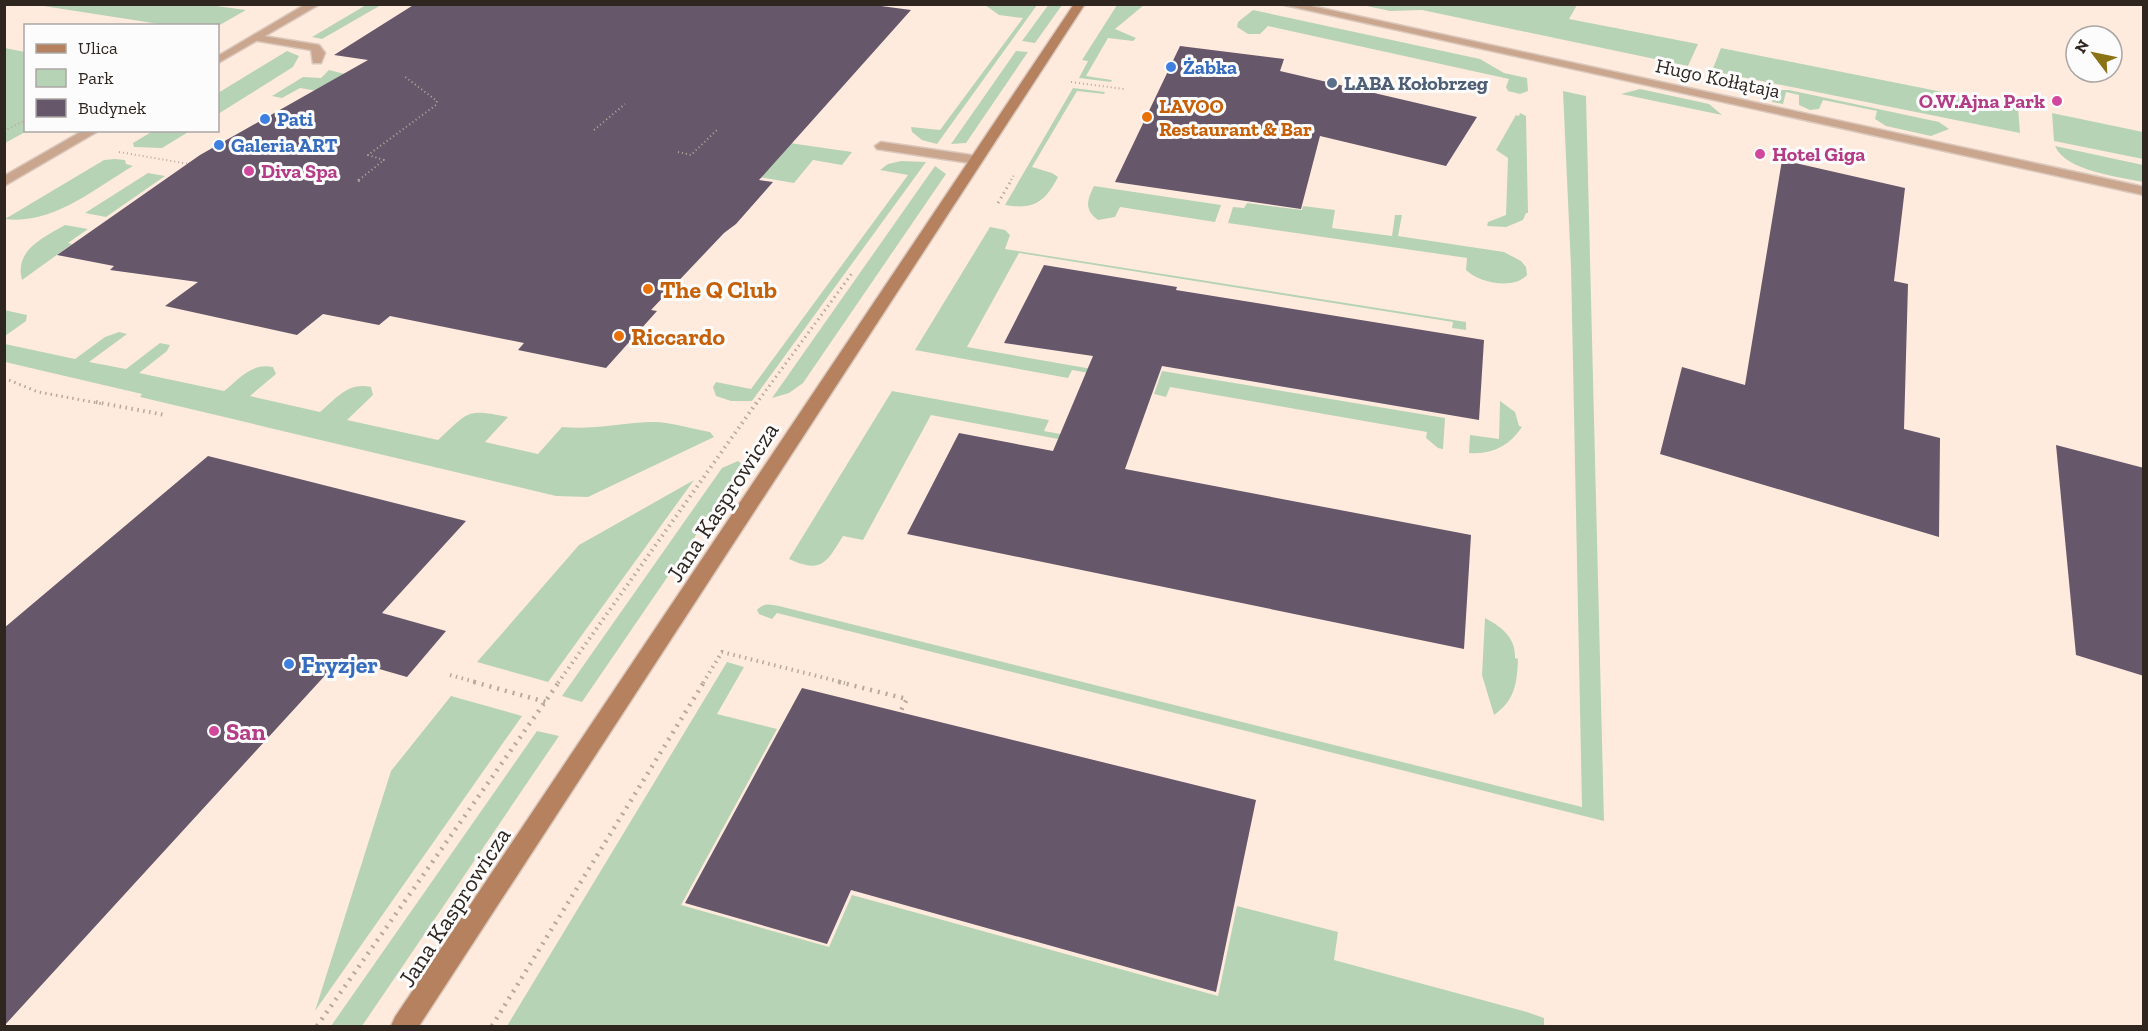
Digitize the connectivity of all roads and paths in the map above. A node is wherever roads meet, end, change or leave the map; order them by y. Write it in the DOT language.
graph roads {
  1 [pos="315,4"];
  2 [pos="1080,4"];
  3 [pos="1285,4"];
  4 [pos="257,38"];
  5 [pos="219,59"];
  6 [pos="317,61"];
  7 [pos="405,76"];
  8 [pos="1070,82"];
  9 [pos="1124,89"];
  10 [pos="625,104"];
  11 [pos="24,121"];
  12 [pos="718,129"];
  13 [pos="594,130"];
  14 [pos="4,131"];
  15 [pos="91,132"];
  16 [pos="881,146"];
  17 [pos="113,150"];
  18 [pos="678,152"];
  19 [pos="977,160"];
  20 [pos="189,164"];
  21 [pos="358,181"];
  22 [pos="4,182"];
  23 [pos="2144,191"];
  24 [pos="856,268"];
  25 [pos="4,378"];
  26 [pos="165,415"];
  27 [pos="450,675"];
  28 [pos="546,702"];
  29 [pos="900,712"];
  30 [pos="317,1026"];
  31 [pos="404,1026"];
  32 [pos="492,1026"];
  1 -- 4 [label="street"];
  2 -- 19 [label="street, Jana Kasprowicza"];
  3 -- 23 [label="street, Hugo Kołłątaja"];
  4 -- 5 [label="street"];
  4 -- 6 [label="street"];
  7 -- 21 [label="path"];
  8 -- 9 [label="path"];
  10 -- 13 [label="path"];
  11 -- 14 [label="path"];
  12 -- 18 [label="path"];
  15 -- 22 [label="street"];
  16 -- 19 [label="street"];
  17 -- 20 [label="path"];
  19 -- 31 [label="street, Jana Kasprowicza"];
  24 -- 28 [label="path"];
  25 -- 26 [label="path"];
  27 -- 28 [label="path"];
  28 -- 30 [label="path"];
  29 -- 32 [label="path"];
}
